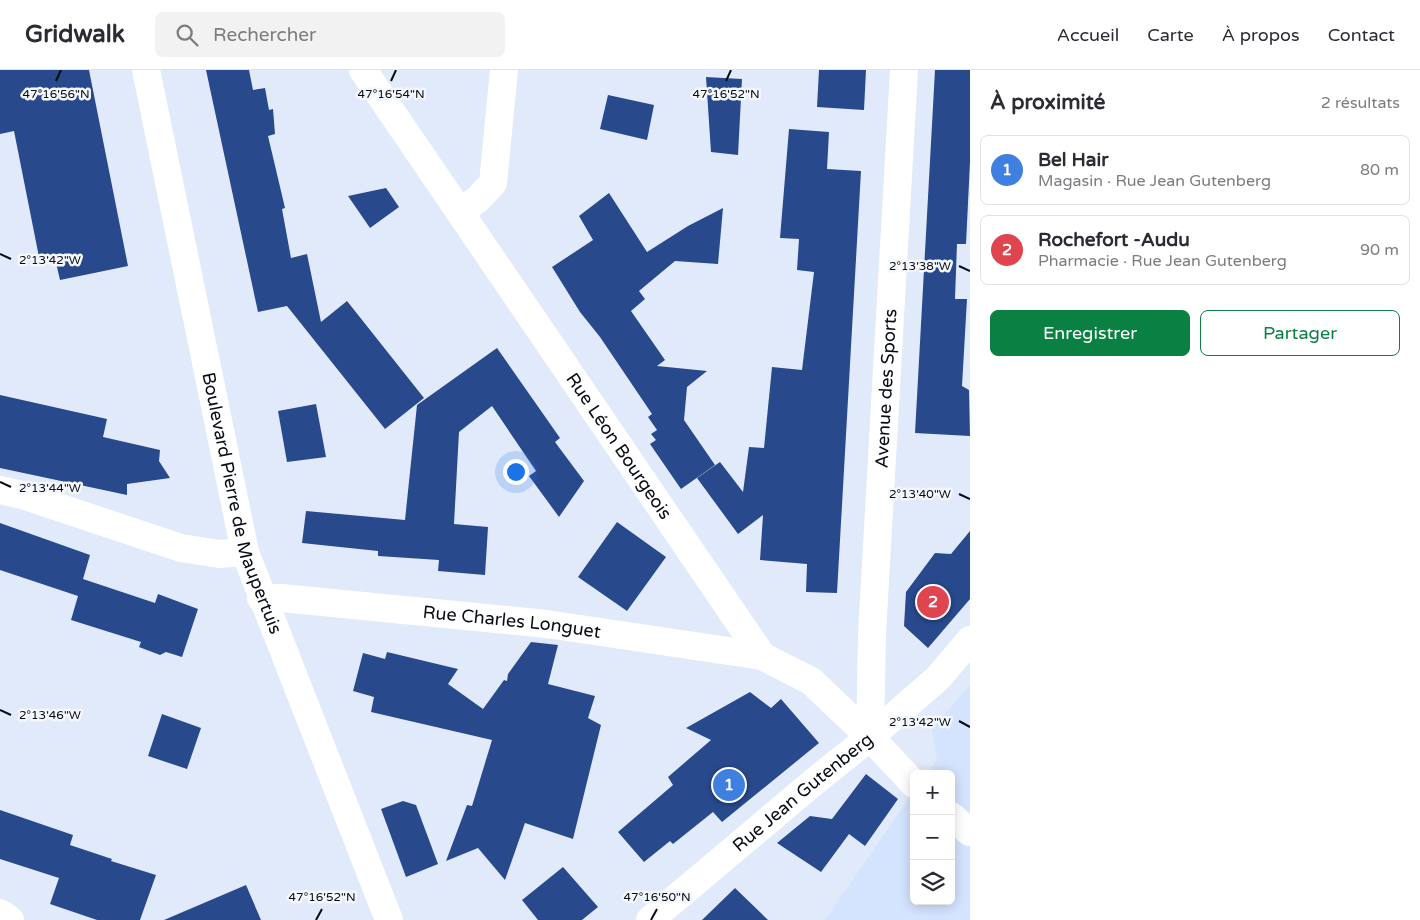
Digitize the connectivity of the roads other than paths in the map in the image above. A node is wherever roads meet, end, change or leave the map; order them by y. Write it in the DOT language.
graph roads {
  1 [pos="146,70"];
  2 [pos="363,70"];
  3 [pos="504,70"];
  4 [pos="904,70"];
  5 [pos="460,212"];
  6 [pos="0,490"];
  7 [pos="245,552"];
  8 [pos="261,598"];
  9 [pos="970,640"];
  10 [pos="762,656"];
  11 [pos="870,737"];
  12 [pos="910,780"];
  13 [pos="955,819"];
  14 [pos="970,832"];
  15 [pos="0,913"];
  16 [pos="10,920"];
  17 [pos="389,920"];
  18 [pos="650,920"];
  1 -- 7 [label="street, Boulevard Pierre de Maupertuis"];
  2 -- 5 [label="street, Rue Léon Bourgeois"];
  3 -- 5 [label="street"];
  4 -- 11 [label="street, Avenue des Sports"];
  5 -- 10 [label="street, Rue Léon Bourgeois"];
  6 -- 7 [label="street"];
  7 -- 8 [label="street, Boulevard Pierre de Maupertuis"];
  8 -- 10 [label="street, Rue Charles Longuet"];
  8 -- 17 [label="street, Boulevard Pierre de Maupertuis"];
  9 -- 11 [label="street, Rue Jean Gutenberg"];
  10 -- 11 [label="street, Rue Léon Bourgeois"];
  11 -- 12 [label="street, Rue Léon Bourgeois"];
  11 -- 18 [label="street, Rue Jean Gutenberg"];
  13 -- 14 [label="street"];
  15 -- 16 [label="street"];
}
